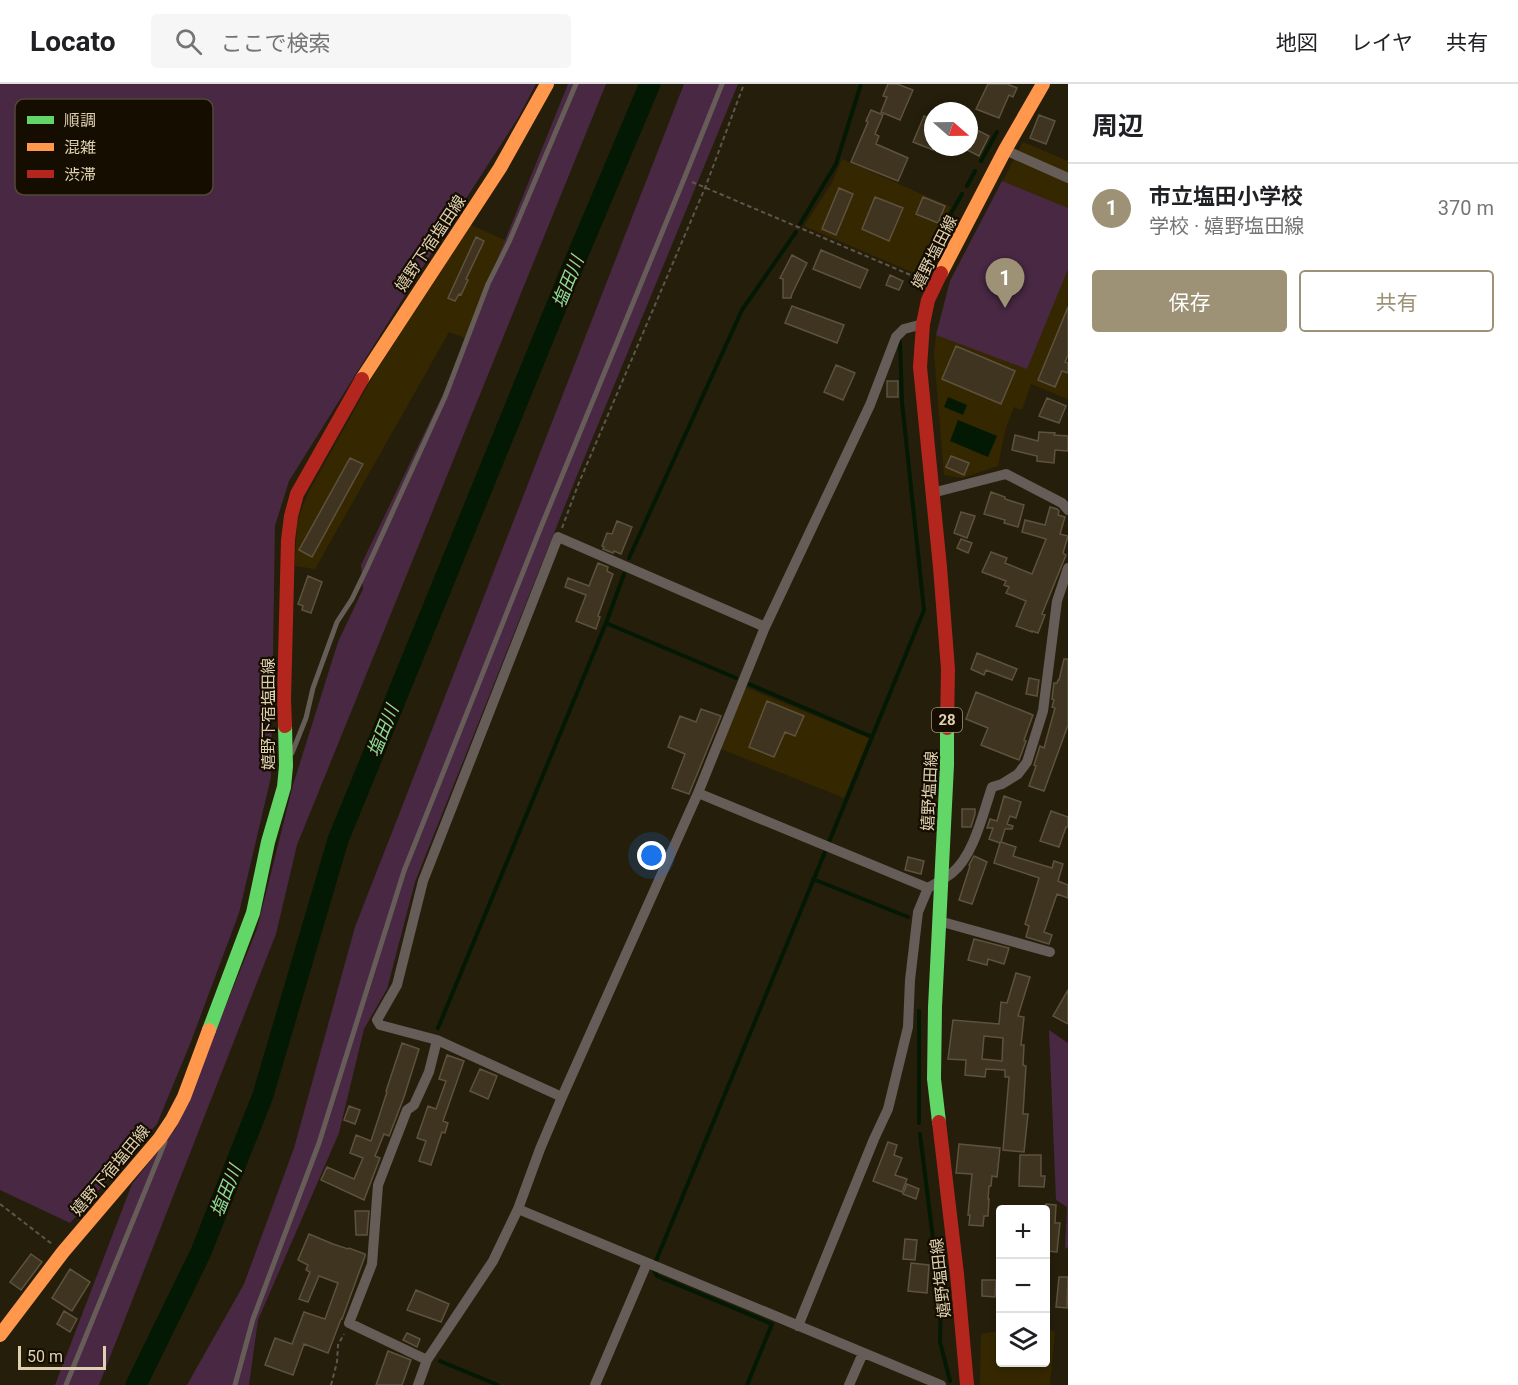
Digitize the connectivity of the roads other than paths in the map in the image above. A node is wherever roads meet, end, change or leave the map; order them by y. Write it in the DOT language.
graph roads {
  1 [pos="547,84"];
  2 [pos="576,84"];
  3 [pos="722,84"];
  4 [pos="1043,84"];
  5 [pos="1005,150"];
  6 [pos="1068,178"];
  7 [pos="922,324"];
  8 [pos="932,493"];
  9 [pos="1068,510"];
  10 [pos="1068,568"];
  11 [pos="765,627"];
  12 [pos="286,766"];
  13 [pos="698,793"];
  14 [pos="941,880"];
  15 [pos="928,888"];
  16 [pos="939,921"];
  17 [pos="1050,952"];
  18 [pos="437,1040"];
  19 [pos="562,1097"];
  20 [pos="172,1120"];
  21 [pos="518,1209"];
  22 [pos="653,1265"];
  23 [pos="798,1326"];
  24 [pos="0,1335"];
  25 [pos="863,1353"];
  26 [pos="427,1360"];
  27 [pos="66,1385"];
  28 [pos="235,1385"];
  29 [pos="418,1385"];
  30 [pos="595,1385"];
  31 [pos="849,1385"];
  32 [pos="941,1385"];
  33 [pos="967,1385"];
  1 -- 12 [label="main road, 嬉野下宿塩田線"];
  2 -- 12 [label="lane"];
  3 -- 28 [label="lane"];
  4 -- 5 [label="main road, 嬉野塩田線 / 28"];
  5 -- 6 [label="street"];
  5 -- 7 [label="main road, 嬉野塩田線 / 28"];
  7 -- 8 [label="main road, 嬉野塩田線 / 28"];
  7 -- 11 [label="street"];
  8 -- 9 [label="street"];
  8 -- 14 [label="main road, 嬉野塩田線 / 28"];
  10 -- 14 [label="street"];
  11 -- 13 [label="street"];
  11 -- 18 [label="street"];
  12 -- 20 [label="main road, 嬉野下宿塩田線"];
  13 -- 15 [label="street"];
  13 -- 19 [label="street"];
  14 -- 15 [label="street"];
  14 -- 16 [label="main road, 嬉野塩田線 / 28"];
  15 -- 23 [label="street"];
  16 -- 17 [label="street"];
  16 -- 33 [label="main road, 嬉野塩田線 / 28"];
  18 -- 19 [label="street"];
  18 -- 26 [label="street"];
  19 -- 21 [label="street"];
  20 -- 24 [label="main road, 嬉野下宿塩田線"];
  20 -- 27 [label="lane"];
  21 -- 22 [label="street"];
  21 -- 26 [label="street"];
  22 -- 23 [label="street"];
  22 -- 30 [label="street"];
  23 -- 25 [label="street"];
  25 -- 31 [label="street"];
  25 -- 32 [label="street"];
  26 -- 29 [label="street"];
}
